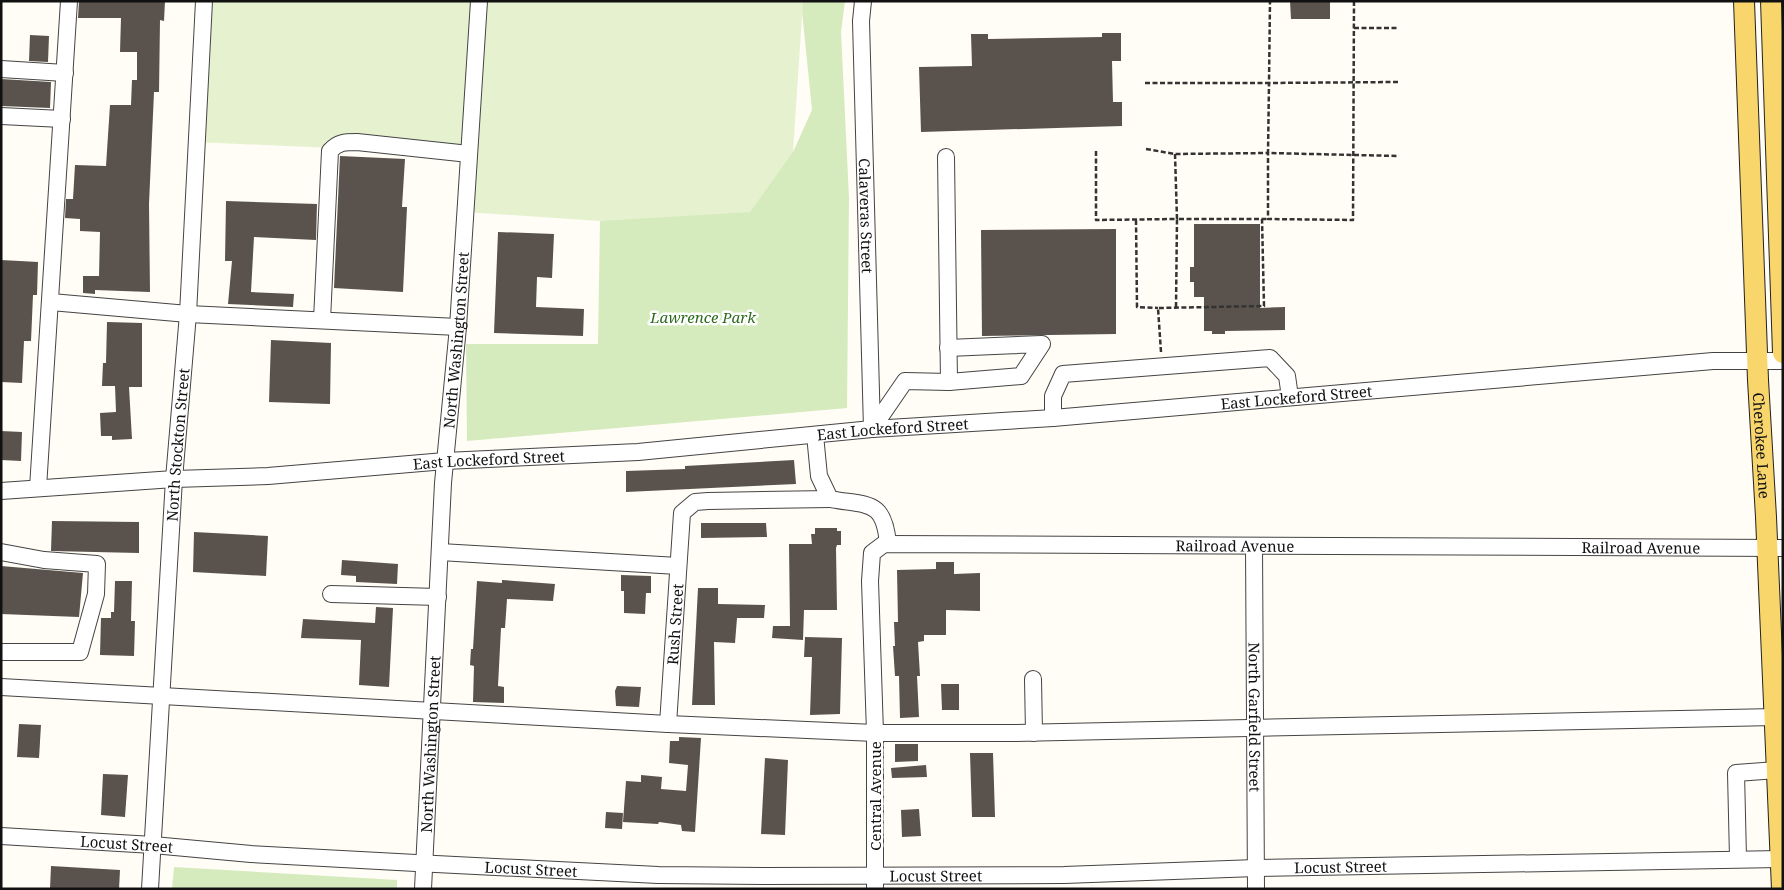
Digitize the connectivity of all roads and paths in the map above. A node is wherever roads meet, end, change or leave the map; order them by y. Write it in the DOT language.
graph roads {
  1 [pos="69,1"];
  2 [pos="204,1"];
  3 [pos="479,1"];
  4 [pos="863,1"];
  5 [pos="1270,1"];
  6 [pos="1354,1"];
  7 [pos="1744,1"];
  8 [pos="1771,1"];
  9 [pos="1354,28"];
  10 [pos="1397,28"];
  11 [pos="1778,51"];
  12 [pos="1,69"];
  13 [pos="65,73"];
  14 [pos="1352,82"];
  15 [pos="1398,82"];
  16 [pos="1144,83"];
  17 [pos="1269,83"];
  18 [pos="1,116"];
  19 [pos="62,119"];
  20 [pos="1146,149"];
  21 [pos="1096,151"];
  22 [pos="1268,153"];
  23 [pos="469,154"];
  24 [pos="1175,154"];
  25 [pos="1352,155"];
  26 [pos="946,156"];
  27 [pos="1399,156"];
  28 [pos="1780,201"];
  29 [pos="1177,219"];
  30 [pos="1262,219"];
  31 [pos="1268,219"];
  32 [pos="1136,220"];
  33 [pos="1781,234"];
  34 [pos="1782,290"];
  35 [pos="50,302"];
  36 [pos="1158,308"];
  37 [pos="1176,308"];
  38 [pos="188,314"];
  39 [pos="322,320"];
  40 [pos="458,327"];
  41 [pos="948,348"];
  42 [pos="1783,354"];
  43 [pos="1758,360"];
  44 [pos="1783,361"];
  45 [pos="1163,366"];
  46 [pos="949,382"];
  47 [pos="1290,397"];
  48 [pos="1053,418"];
  49 [pos="872,429"];
  50 [pos="815,435"];
  51 [pos="445,461"];
  52 [pos="174,479"];
  53 [pos="38,488"];
  54 [pos="1,491"];
  55 [pos="830,499"];
  56 [pos="888,544"];
  57 [pos="1254,546"];
  58 [pos="1775,549"];
  59 [pos="1,552"];
  60 [pos="440,552"];
  61 [pos="678,566"];
  62 [pos="331,594"];
  63 [pos="438,598"];
  64 [pos="1777,638"];
  65 [pos="1,652"];
  66 [pos="1033,679"];
  67 [pos="1,687"];
  68 [pos="162,697"];
  69 [pos="433,710"];
  70 [pos="1775,717"];
  71 [pos="668,724"];
  72 [pos="1255,728"];
  73 [pos="875,733"];
  74 [pos="1034,733"];
  75 [pos="1777,770"];
  76 [pos="1,836"];
  77 [pos="153,845"];
  78 [pos="1738,858"];
  79 [pos="1781,859"];
  80 [pos="424,863"];
  81 [pos="1256,868"];
  82 [pos="875,882"];
  83 [pos="150,889"];
  84 [pos="423,889"];
  85 [pos="1256,889"];
  86 [pos="1782,889"];
  1 -- 13 [label="street"];
  2 -- 38 [label="street, North Stockton Street"];
  3 -- 23 [label="street, North Washington Street"];
  4 -- 49 [label="street, Calaveras Street"];
  5 -- 17 [label="path"];
  6 -- 9 [label="path"];
  7 -- 43 [label="main road, Cherokee Lane"];
  8 -- 11 [label="main road"];
  9 -- 10 [label="path"];
  9 -- 14 [label="path"];
  11 -- 28 [label="main road"];
  12 -- 13 [label="street"];
  13 -- 19 [label="street"];
  14 -- 15 [label="path"];
  14 -- 17 [label="path"];
  14 -- 25 [label="path"];
  16 -- 17 [label="path"];
  17 -- 22 [label="path"];
  18 -- 19 [label="street"];
  19 -- 35 [label="street"];
  20 -- 24 [label="path"];
  21 -- 32 [label="path"];
  22 -- 24 [label="path"];
  22 -- 25 [label="path"];
  22 -- 31 [label="path"];
  23 -- 39 [label="street"];
  23 -- 40 [label="street, North Washington Street"];
  24 -- 29 [label="path"];
  25 -- 27 [label="path"];
  25 -- 31 [label="path"];
  26 -- 41 [label="street"];
  28 -- 33 [label="main road"];
  29 -- 30 [label="path"];
  29 -- 32 [label="path"];
  29 -- 37 [label="path"];
  30 -- 31 [label="path"];
  30 -- 37 [label="path"];
  32 -- 36 [label="path"];
  33 -- 34 [label="main road"];
  34 -- 42 [label="main road"];
  35 -- 38 [label="street"];
  35 -- 53 [label="street"];
  36 -- 37 [label="path"];
  36 -- 45 [label="path"];
  38 -- 39 [label="street"];
  38 -- 52 [label="street, North Stockton Street"];
  39 -- 40 [label="street"];
  40 -- 51 [label="street, North Washington Street"];
  41 -- 46 [label="street"];
  41 -- 46 [label="street"];
  43 -- 44 [label="street, East Lockeford Street"];
  43 -- 47 [label="street, East Lockeford Street"];
  43 -- 58 [label="main road, Cherokee Lane"];
  45 -- 47 [label="street"];
  45 -- 48 [label="street"];
  46 -- 49 [label="street"];
  47 -- 48 [label="street, East Lockeford Street"];
  48 -- 49 [label="street, East Lockeford Street"];
  49 -- 50 [label="street, East Lockeford Street"];
  50 -- 51 [label="street, East Lockeford Street"];
  50 -- 55 [label="street"];
  51 -- 52 [label="street, East Lockeford Street"];
  51 -- 60 [label="street, North Washington Street"];
  52 -- 53 [label="street, East Lockeford Street"];
  52 -- 68 [label="street, North Stockton Street"];
  53 -- 54 [label="street, East Lockeford Street"];
  55 -- 56 [label="street"];
  55 -- 61 [label="street, Rush Street"];
  56 -- 57 [label="street, Railroad Avenue"];
  56 -- 73 [label="street"];
  57 -- 58 [label="street, Railroad Avenue"];
  57 -- 72 [label="street, North Garfield Street"];
  58 -- 64 [label="main road, Cherokee Lane"];
  59 -- 65 [label="street"];
  60 -- 61 [label="street"];
  60 -- 63 [label="street, North Washington Street"];
  61 -- 71 [label="street, Rush Street"];
  62 -- 63 [label="street"];
  63 -- 69 [label="street, North Washington Street"];
  64 -- 70 [label="main road, Cherokee Lane"];
  66 -- 74 [label="street"];
  67 -- 68 [label="street"];
  68 -- 69 [label="street"];
  68 -- 77 [label="street, North Stockton Street"];
  69 -- 71 [label="street"];
  69 -- 80 [label="street, North Washington Street"];
  70 -- 72 [label="street"];
  70 -- 75 [label="main road, Cherokee Lane"];
  71 -- 73 [label="street"];
  72 -- 74 [label="street"];
  72 -- 81 [label="street, North Garfield Street"];
  73 -- 74 [label="street"];
  73 -- 82 [label="street, Central Avenue"];
  75 -- 78 [label="street"];
  75 -- 79 [label="main road, Cherokee Lane"];
  76 -- 77 [label="street, Locust Street"];
  77 -- 80 [label="street, Locust Street"];
  77 -- 83 [label="street, North Stockton Street"];
  78 -- 79 [label="street, Locust Street"];
  78 -- 81 [label="street, Locust Street"];
  79 -- 86 [label="main road, Cherokee Lane"];
  80 -- 82 [label="street, Locust Street"];
  80 -- 84 [label="street, North Washington Street"];
  81 -- 82 [label="street, Locust Street"];
  81 -- 85 [label="street, North Garfield Street"];
}
